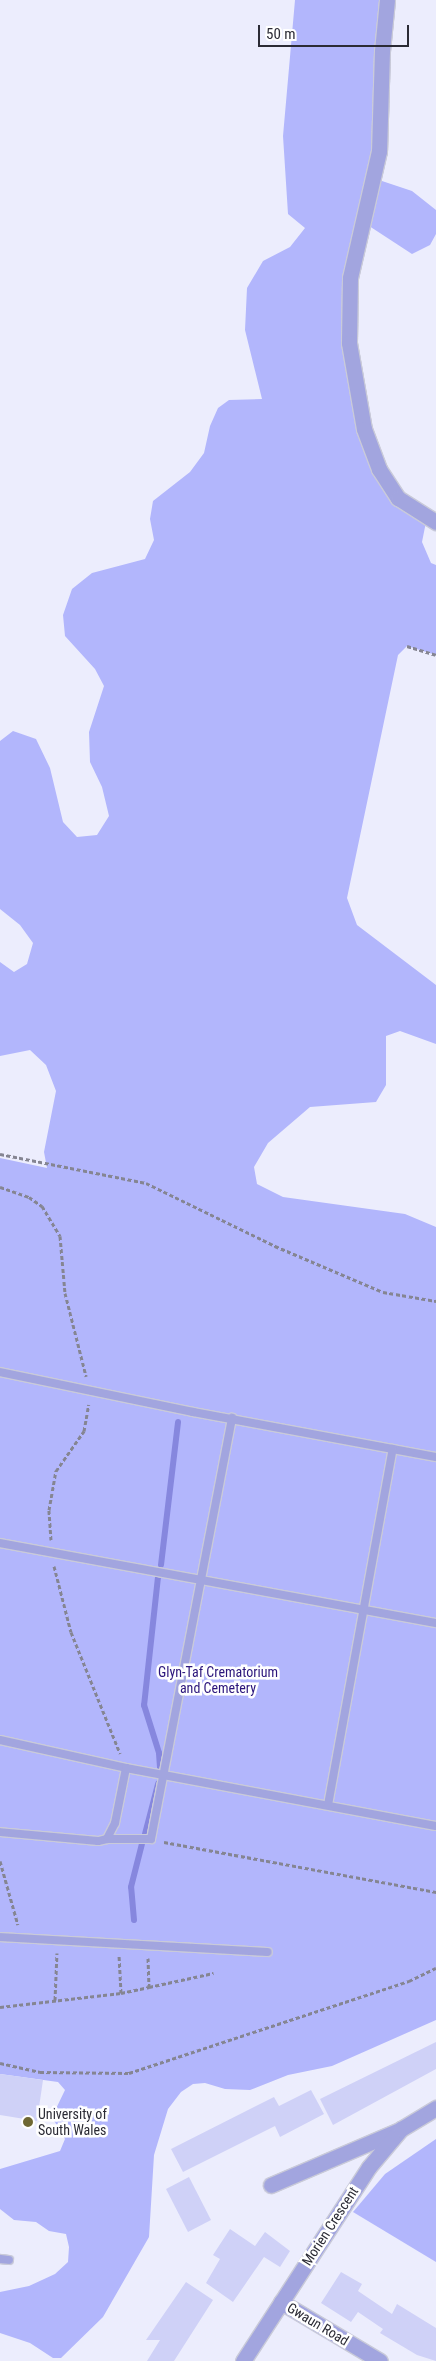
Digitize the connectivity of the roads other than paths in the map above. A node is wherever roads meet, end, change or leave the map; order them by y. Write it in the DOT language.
graph roads {
  1 [pos="387,0"];
  2 [pos="436,522"];
  3 [pos="0,1372"];
  4 [pos="232,1418"];
  5 [pos="393,1449"];
  6 [pos="436,1457"];
  7 [pos="0,1543"];
  8 [pos="200,1578"];
  9 [pos="362,1610"];
  10 [pos="436,1623"];
  11 [pos="0,1740"];
  12 [pos="126,1768"];
  13 [pos="164,1774"];
  14 [pos="328,1805"];
  15 [pos="436,1826"];
  16 [pos="0,1832"];
  17 [pos="107,1838"];
  18 [pos="0,1937"];
  19 [pos="268,1952"];
  20 [pos="436,2108"];
  21 [pos="401,2129"];
  22 [pos="271,2185"];
  23 [pos="0,2259"];
  24 [pos="10,2260"];
  25 [pos="281,2302"];
  26 [pos="243,2361"];
  27 [pos="380,2361"];
  1 -- 2 [label="street"];
  3 -- 4 [label="lane"];
  4 -- 5 [label="lane"];
  4 -- 8 [label="lane"];
  5 -- 6 [label="lane"];
  5 -- 9 [label="lane"];
  7 -- 8 [label="lane"];
  8 -- 9 [label="lane"];
  8 -- 13 [label="lane"];
  9 -- 10 [label="lane"];
  9 -- 14 [label="lane"];
  11 -- 12 [label="lane"];
  12 -- 13 [label="lane"];
  12 -- 17 [label="lane"];
  13 -- 14 [label="lane"];
  13 -- 17 [label="lane"];
  14 -- 15 [label="lane"];
  16 -- 17 [label="lane"];
  18 -- 19 [label="lane"];
  20 -- 21 [label="street, Morien Crescent"];
  21 -- 22 [label="street"];
  21 -- 25 [label="street, Morien Crescent"];
  23 -- 24 [label="lane"];
  25 -- 26 [label="street, Morien Crescent"];
  25 -- 27 [label="street, Gwaun Road"];
}
